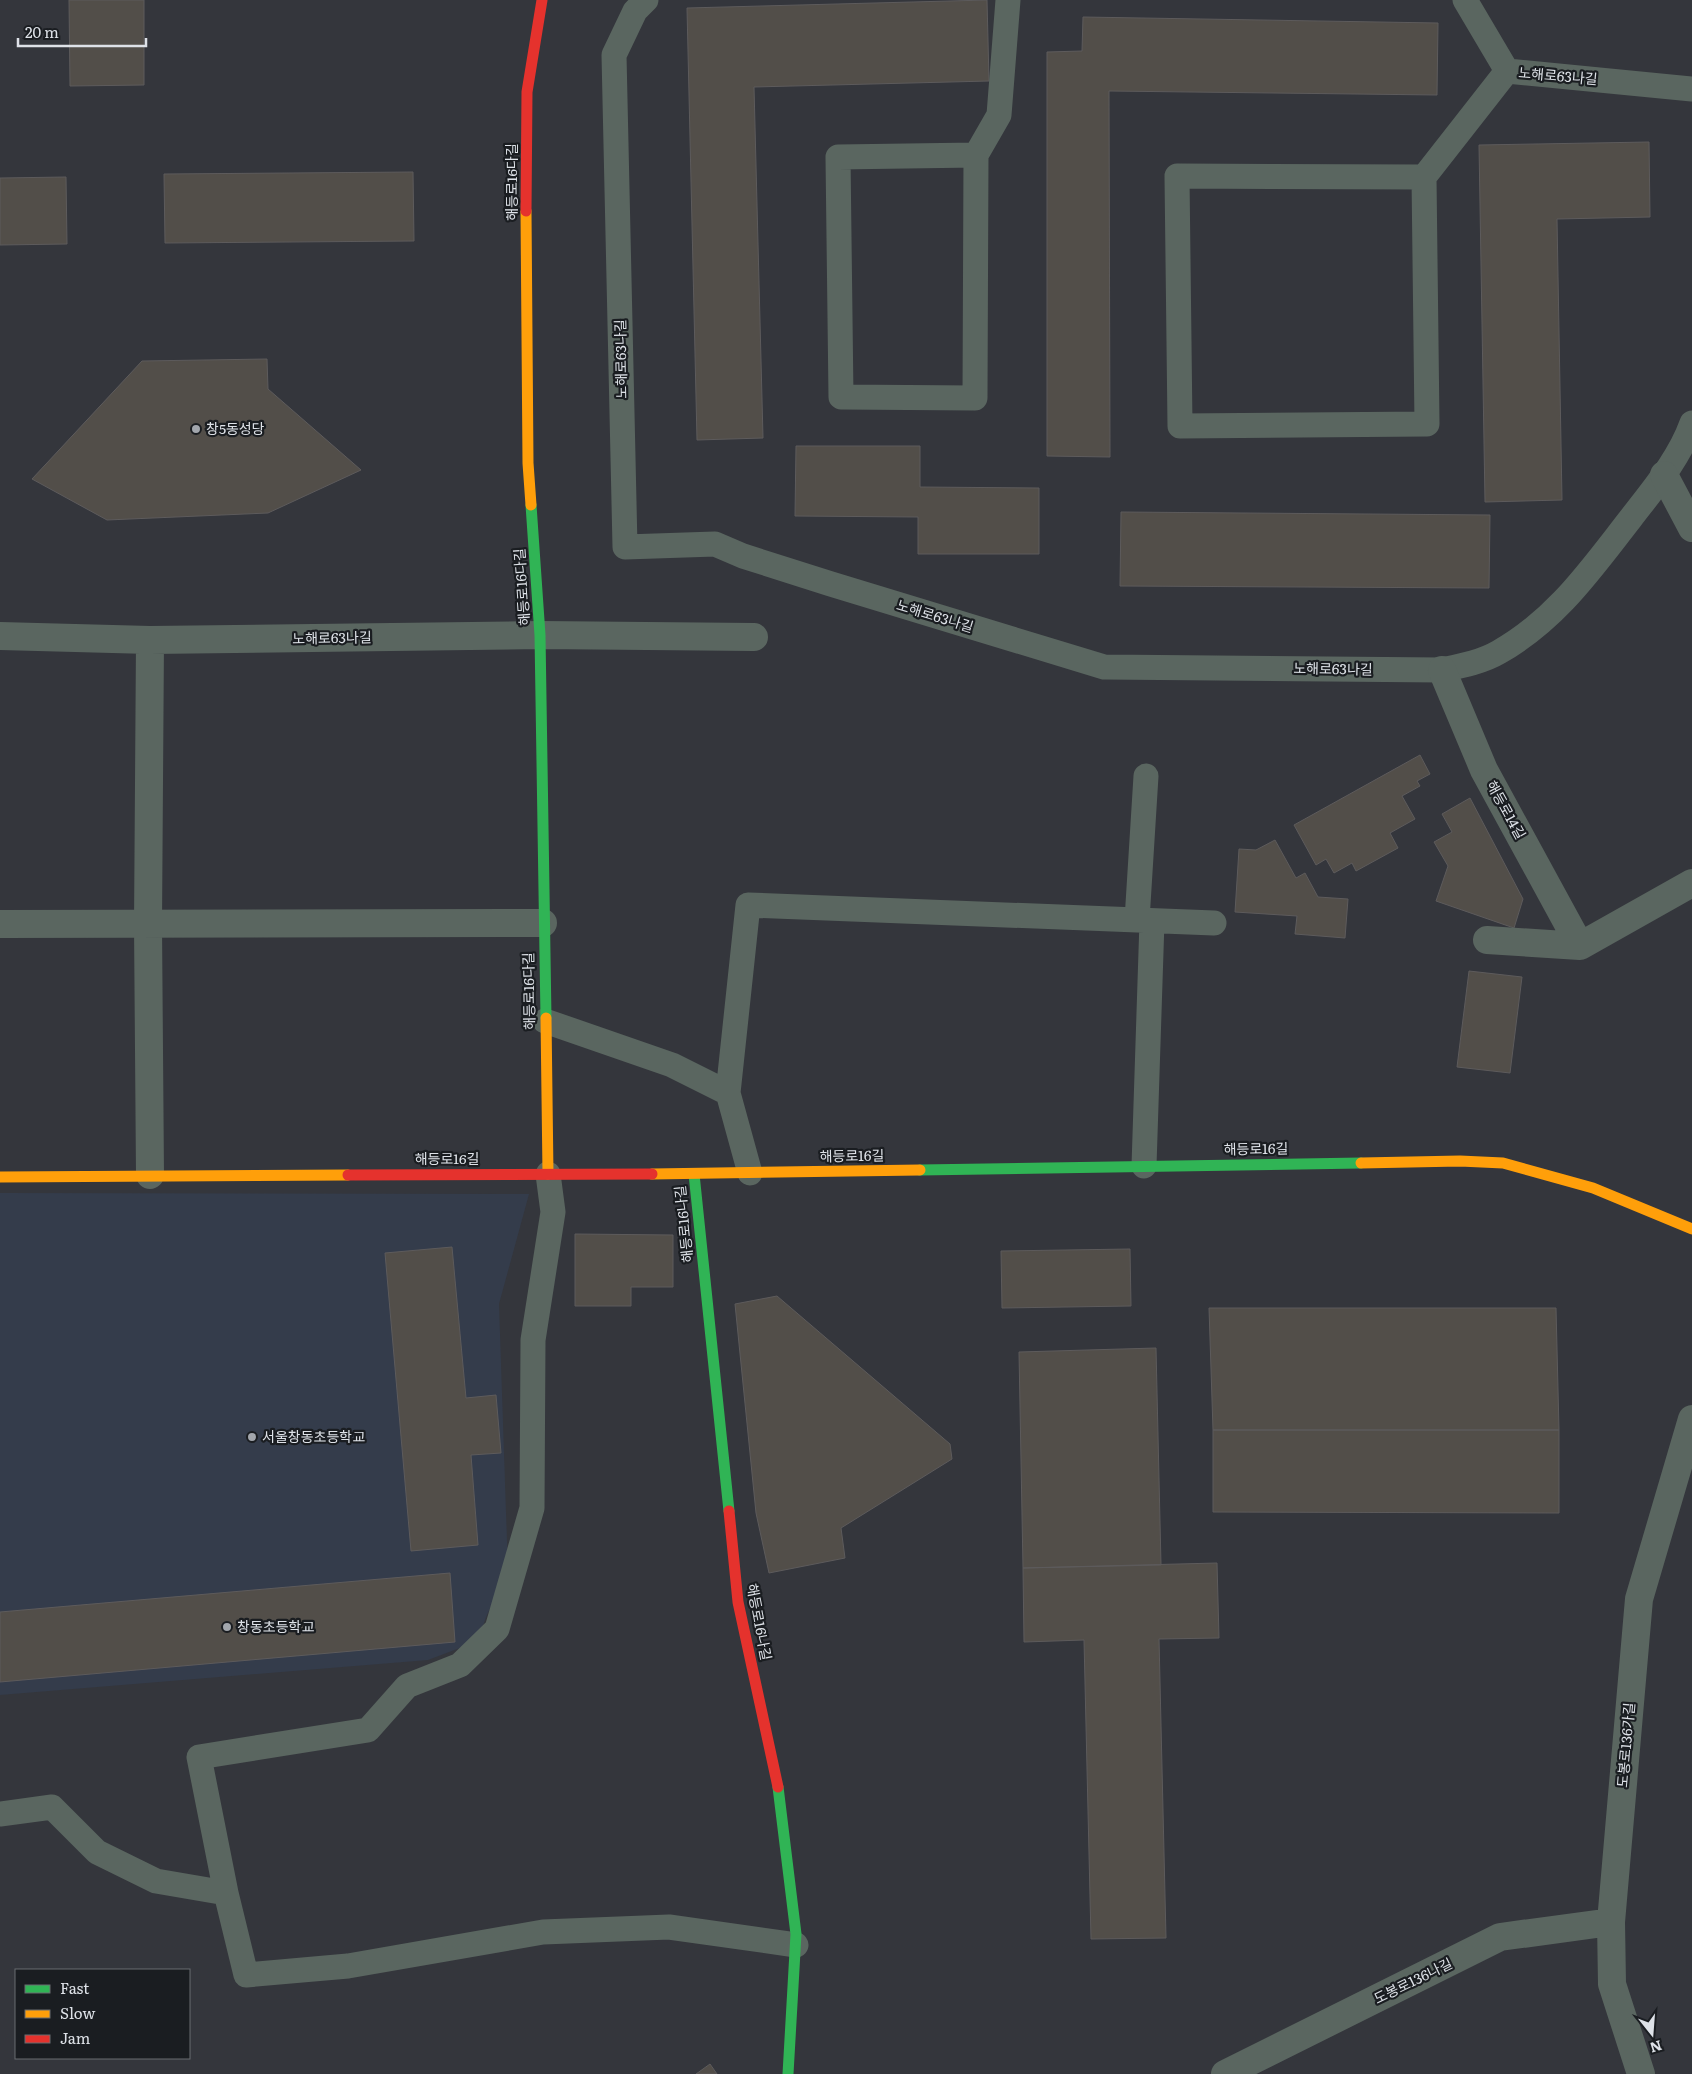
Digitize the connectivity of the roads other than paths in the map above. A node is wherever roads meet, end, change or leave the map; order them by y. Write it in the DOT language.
graph roads {
  1 [pos="542,0"];
  2 [pos="646,0"];
  3 [pos="1008,0"];
  4 [pos="1465,0"];
  5 [pos="1507,71"];
  6 [pos="1692,89"];
  7 [pos="976,155"];
  8 [pos="1424,177"];
  9 [pos="1692,423"];
  10 [pos="1664,475"];
  11 [pos="1692,528"];
  12 [pos="540,635"];
  13 [pos="0,636"];
  14 [pos="754,637"];
  15 [pos="150,640"];
  16 [pos="1442,670"];
  17 [pos="1146,776"];
  18 [pos="1692,883"];
  19 [pos="1145,920"];
  20 [pos="543,923"];
  21 [pos="1214,923"];
  22 [pos="0,924"];
  23 [pos="148,925"];
  24 [pos="1487,940"];
  25 [pos="1580,946"];
  26 [pos="545,1021"];
  27 [pos="728,1093"];
  28 [pos="1144,1166"];
  29 [pos="750,1173"];
  30 [pos="548,1174"];
  31 [pos="694,1174"];
  32 [pos="150,1175"];
  33 [pos="0,1177"];
  34 [pos="1692,1229"];
  35 [pos="1692,1420"];
  36 [pos="0,1814"];
  37 [pos="226,1893"];
  38 [pos="1611,1922"];
  39 [pos="796,1945"];
  40 [pos="1254,2068"];
  41 [pos="788,2074"];
  42 [pos="1225,2074"];
  43 [pos="1641,2074"];
  1 -- 12 [label="street, 해등로16다길"];
  2 -- 16 [label="lane, 노해로63나길"];
  3 -- 7 [label="lane"];
  4 -- 5 [label="lane, 노해로63나길"];
  5 -- 6 [label="lane, 노해로63나길"];
  5 -- 8 [label="lane"];
  7 -- 7 [label="lane"];
  8 -- 8 [label="lane"];
  9 -- 10 [label="lane, 노해로63나길"];
  10 -- 11 [label="street"];
  10 -- 16 [label="lane, 노해로63나길"];
  12 -- 14 [label="street, 노해로63나길"];
  12 -- 15 [label="street, 노해로63나길"];
  12 -- 20 [label="street, 해등로16다길"];
  13 -- 15 [label="street, 노해로63나길"];
  15 -- 23 [label="street"];
  16 -- 25 [label="street, 해등로14길"];
  17 -- 19 [label="lane"];
  18 -- 25 [label="street"];
  19 -- 21 [label="lane"];
  19 -- 27 [label="lane"];
  19 -- 28 [label="lane"];
  20 -- 23 [label="street"];
  20 -- 26 [label="street, 해등로16다길"];
  22 -- 23 [label="street"];
  23 -- 32 [label="street"];
  24 -- 25 [label="street"];
  26 -- 27 [label="lane"];
  26 -- 30 [label="street, 해등로16다길"];
  27 -- 29 [label="lane"];
  28 -- 29 [label="street, 해등로16길"];
  28 -- 34 [label="street, 해등로16길"];
  29 -- 31 [label="street, 해등로16길"];
  30 -- 31 [label="street, 해등로16길"];
  30 -- 32 [label="street, 해등로16길"];
  30 -- 37 [label="lane"];
  31 -- 39 [label="street, 해등로16나길"];
  32 -- 33 [label="street, 해등로16길"];
  35 -- 38 [label="street, 도봉로136가길"];
  36 -- 37 [label="lane"];
  37 -- 39 [label="lane"];
  38 -- 40 [label="street, 도봉로136나길"];
  38 -- 43 [label="street, 도봉로136가길"];
  39 -- 41 [label="street, 해등로16나길"];
  40 -- 42 [label="street, 도봉로136나길"];
}
